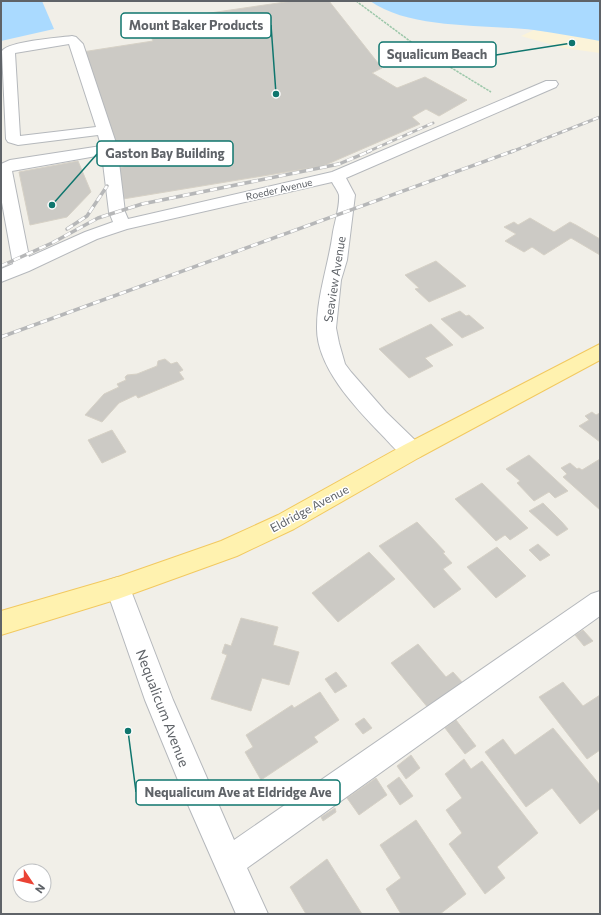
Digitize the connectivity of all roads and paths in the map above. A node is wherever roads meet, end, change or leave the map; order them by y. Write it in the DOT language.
graph roads {
  1 [pos="356,1"];
  2 [pos="550,84"];
  3 [pos="508,102"];
  4 [pos="104,130"];
  5 [pos="109,149"];
  6 [pos="337,176"];
  7 [pos="122,225"];
  8 [pos="23,267"];
  9 [pos="1,276"];
  10 [pos="600,351"];
  11 [pos="412,451"];
  12 [pos="118,588"];
  13 [pos="600,602"];
  14 [pos="1,623"];
  15 [pos="229,862"];
  16 [pos="252,914"];
  1 -- 3 [label="path"];
  2 -- 3 [label="street, Roeder Avenue"];
  3 -- 6 [label="street, Roeder Avenue"];
  4 -- 4 [label="street"];
  4 -- 5 [label="street"];
  5 -- 7 [label="street"];
  5 -- 8 [label="street"];
  6 -- 7 [label="street, Roeder Avenue"];
  6 -- 11 [label="street, Seaview Avenue"];
  7 -- 8 [label="street, Roeder Avenue"];
  8 -- 9 [label="street, Roeder Avenue"];
  10 -- 11 [label="main road, Eldridge Avenue"];
  11 -- 12 [label="main road, Eldridge Avenue"];
  12 -- 14 [label="main road, Eldridge Avenue"];
  12 -- 15 [label="street, Nequalicum Avenue"];
  13 -- 15 [label="street"];
  15 -- 16 [label="street, Nequalicum Avenue"];
}
